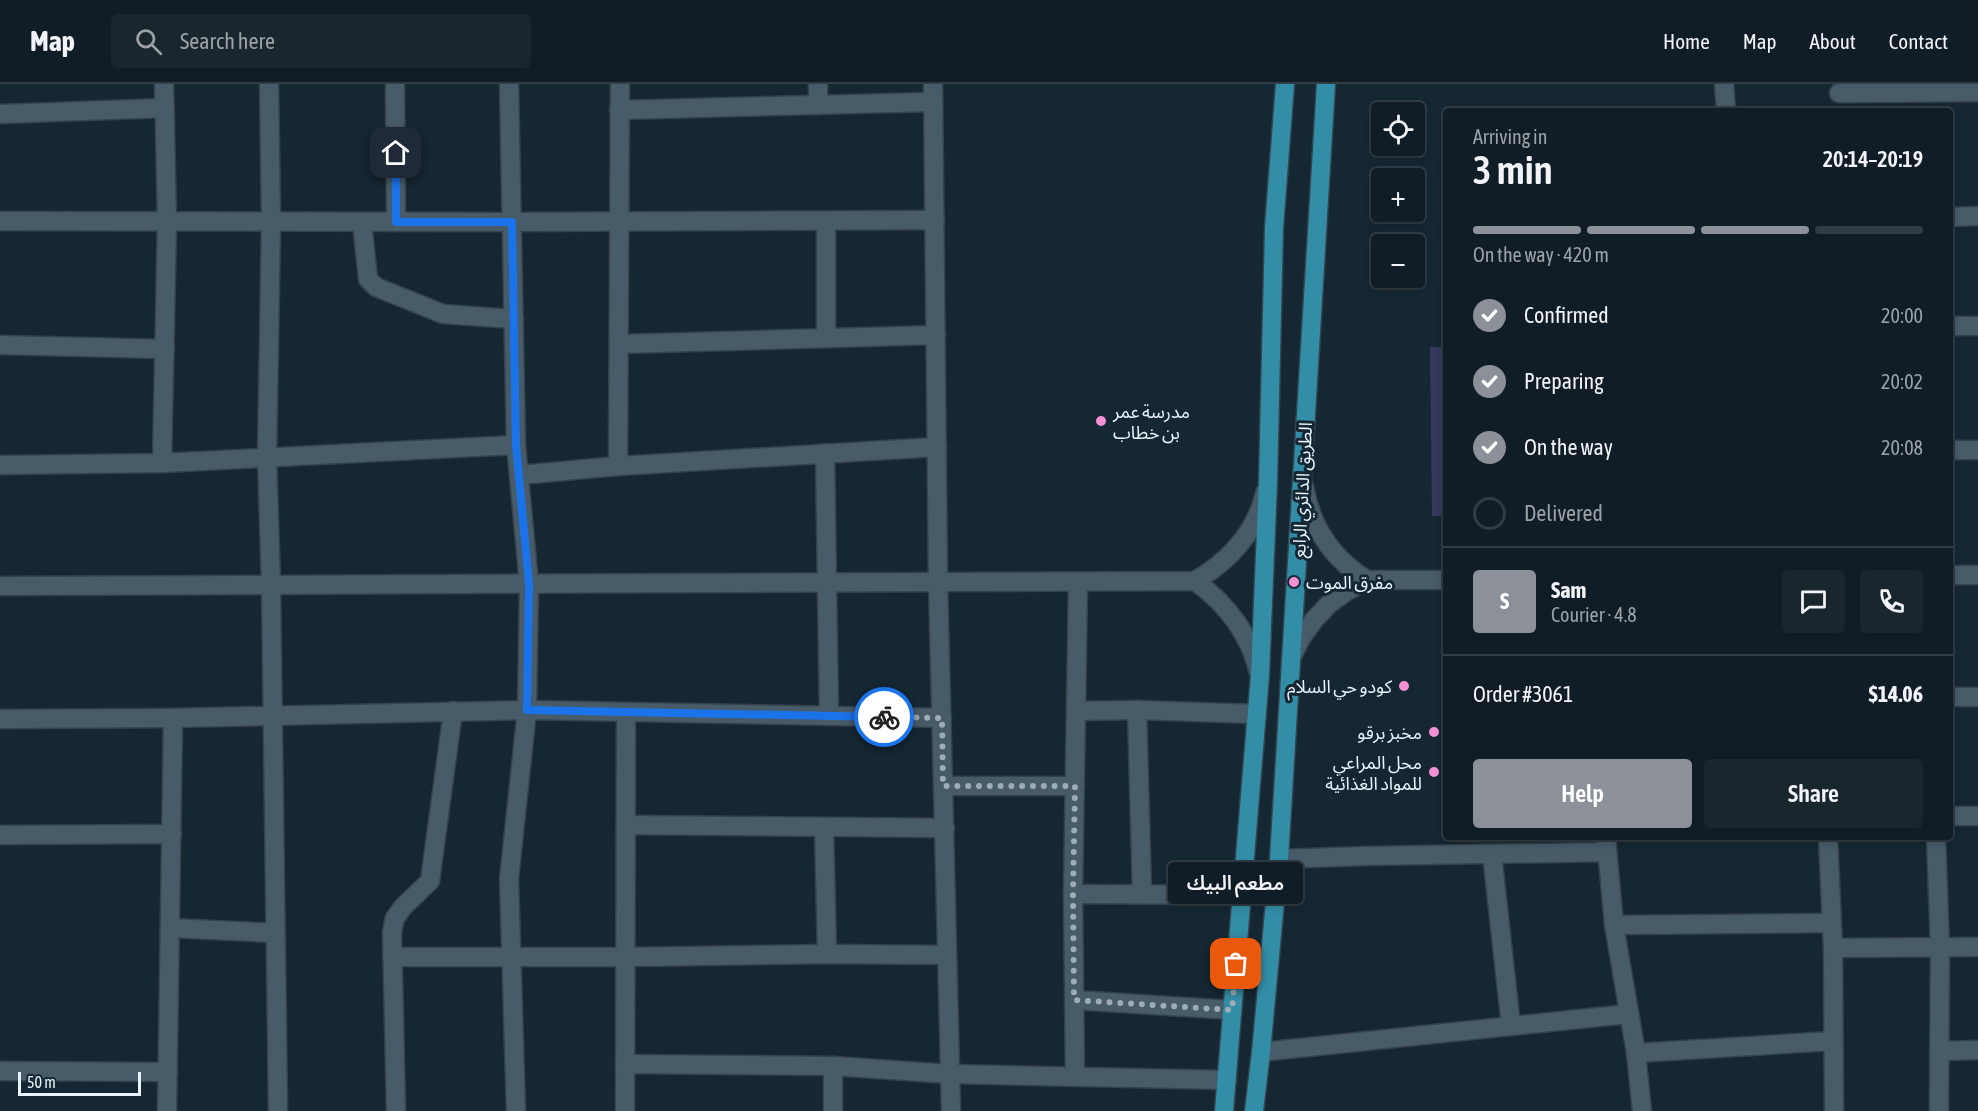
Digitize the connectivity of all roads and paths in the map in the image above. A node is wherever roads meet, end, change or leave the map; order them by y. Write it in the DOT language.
graph roads {
  1 [pos="164,84"];
  2 [pos="269,84"];
  3 [pos="395,84"];
  4 [pos="509,84"];
  5 [pos="620,84"];
  6 [pos="818,84"];
  7 [pos="1285,84"];
  8 [pos="1326,84"];
  9 [pos="1724,84"];
  10 [pos="1978,92"];
  11 [pos="933,93"];
  12 [pos="1839,96"];
  13 [pos="818,105"];
  14 [pos="164,108"];
  15 [pos="1726,108"];
  16 [pos="620,110"];
  17 [pos="0,114"];
  18 [pos="1978,216"];
  19 [pos="1953,217"];
  20 [pos="935,220"];
  21 [pos="0,221"];
  22 [pos="166,221"];
  23 [pos="619,221"];
  24 [pos="826,221"];
  25 [pos="271,222"];
  26 [pos="362,222"];
  27 [pos="396,222"];
  28 [pos="512,222"];
  29 [pos="514,319"];
  30 [pos="1953,326"];
  31 [pos="1978,326"];
  32 [pos="936,335"];
  33 [pos="826,338"];
  34 [pos="619,344"];
  35 [pos="0,345"];
  36 [pos="165,349"];
  37 [pos="516,445"];
  38 [pos="937,447"];
  39 [pos="1953,450"];
  40 [pos="1978,450"];
  41 [pos="825,453"];
  42 [pos="267,458"];
  43 [pos="162,463"];
  44 [pos="0,465"];
  45 [pos="618,466"];
  46 [pos="520,475"];
  47 [pos="1303,481"];
  48 [pos="1268,482"];
  49 [pos="1953,575"];
  50 [pos="1978,575"];
  51 [pos="1367,580"];
  52 [pos="1443,580"];
  53 [pos="1195,581"];
  54 [pos="939,582"];
  55 [pos="1078,582"];
  56 [pos="826,583"];
  57 [pos="529,584"];
  58 [pos="272,585"];
  59 [pos="0,586"];
  60 [pos="1291,658"];
  61 [pos="1260,675"];
  62 [pos="1953,697"];
  63 [pos="1978,697"];
  64 [pos="527,710"];
  65 [pos="1137,710"];
  66 [pos="453,711"];
  67 [pos="1076,711"];
  68 [pos="626,712"];
  69 [pos="273,714"];
  70 [pos="1257,714"];
  71 [pos="829,716"];
  72 [pos="173,718"];
  73 [pos="942,718"];
  74 [pos="0,719"];
  75 [pos="943,786"];
  76 [pos="1075,786"];
  77 [pos="1953,816"];
  78 [pos="1978,816"];
  79 [pos="626,825"];
  80 [pos="824,828"];
  81 [pos="945,828"];
  82 [pos="172,834"];
  83 [pos="0,835"];
  84 [pos="1828,840"];
  85 [pos="1936,840"];
  86 [pos="1606,845"];
  87 [pos="1492,854"];
  88 [pos="1279,859"];
  89 [pos="1142,893"];
  90 [pos="1073,894"];
  91 [pos="1242,895"];
  92 [pos="1831,923"];
  93 [pos="1614,925"];
  94 [pos="170,928"];
  95 [pos="275,933"];
  96 [pos="1940,947"];
  97 [pos="1978,947"];
  98 [pos="1833,948"];
  99 [pos="827,954"];
  100 [pos="947,956"];
  101 [pos="392,957"];
  102 [pos="511,957"];
  103 [pos="626,957"];
  104 [pos="1074,1000"];
  105 [pos="1232,1010"];
  106 [pos="1628,1014"];
  107 [pos="1511,1026"];
  108 [pos="1833,1041"];
  109 [pos="1978,1050"];
  110 [pos="1939,1051"];
  111 [pos="1261,1052"];
  112 [pos="1636,1053"];
  113 [pos="625,1064"];
  114 [pos="832,1066"];
  115 [pos="0,1071"];
  116 [pos="168,1072"];
  117 [pos="950,1074"];
  118 [pos="1075,1076"];
  119 [pos="1227,1080"];
  120 [pos="167,1111"];
  121 [pos="278,1111"];
  122 [pos="396,1111"];
  123 [pos="516,1111"];
  124 [pos="625,1111"];
  125 [pos="833,1111"];
  126 [pos="951,1111"];
  127 [pos="1224,1111"];
  128 [pos="1254,1111"];
  129 [pos="1642,1111"];
  130 [pos="1834,1111"];
  131 [pos="1939,1111"];
  1 -- 14 [label="street"];
  2 -- 25 [label="street"];
  3 -- 27 [label="street"];
  4 -- 28 [label="street"];
  5 -- 16 [label="street"];
  6 -- 13 [label="street"];
  7 -- 48 [label="main road, الطريق الدائري الرابع"];
  8 -- 47 [label="main road, الطريق الدائري الرابع"];
  9 -- 15 [label="street"];
  10 -- 12 [label="street"];
  11 -- 13 [label="street"];
  11 -- 20 [label="street"];
  13 -- 16 [label="street"];
  14 -- 17 [label="street"];
  14 -- 22 [label="street"];
  16 -- 23 [label="street"];
  18 -- 19 [label="street"];
  20 -- 24 [label="street"];
  20 -- 32 [label="street"];
  21 -- 22 [label="street"];
  22 -- 25 [label="street"];
  22 -- 36 [label="street"];
  23 -- 24 [label="street"];
  23 -- 28 [label="street"];
  23 -- 34 [label="street"];
  24 -- 33 [label="street"];
  25 -- 26 [label="street"];
  25 -- 42 [label="street"];
  26 -- 27 [label="street"];
  26 -- 29 [label="street"];
  27 -- 28 [label="street"];
  28 -- 29 [label="street"];
  29 -- 37 [label="street"];
  30 -- 31 [label="street"];
  32 -- 33 [label="street"];
  32 -- 38 [label="street"];
  33 -- 34 [label="street"];
  34 -- 45 [label="street"];
  35 -- 36 [label="street"];
  36 -- 43 [label="street"];
  37 -- 42 [label="street"];
  37 -- 46 [label="street"];
  38 -- 41 [label="street"];
  38 -- 54 [label="street"];
  39 -- 40 [label="street"];
  41 -- 45 [label="street"];
  41 -- 56 [label="street"];
  42 -- 43 [label="street"];
  42 -- 58 [label="street"];
  43 -- 44 [label="street"];
  45 -- 46 [label="street"];
  46 -- 57 [label="street"];
  47 -- 51 [label="street"];
  47 -- 60 [label="main road, الطريق الدائري الرابع"];
  48 -- 53 [label="street"];
  48 -- 61 [label="main road, الطريق الدائري الرابع"];
  49 -- 50 [label="street"];
  51 -- 52 [label="street"];
  51 -- 60 [label="street"];
  53 -- 55 [label="street"];
  53 -- 61 [label="street"];
  54 -- 55 [label="street"];
  54 -- 56 [label="street"];
  54 -- 73 [label="street"];
  55 -- 67 [label="street"];
  56 -- 57 [label="street"];
  56 -- 71 [label="street"];
  57 -- 58 [label="street"];
  57 -- 64 [label="street"];
  58 -- 59 [label="street"];
  58 -- 69 [label="street"];
  60 -- 88 [label="main road, الطريق الدائري الرابع"];
  61 -- 70 [label="main road, الطريق الدائري الرابع"];
  62 -- 63 [label="street"];
  64 -- 66 [label="street"];
  64 -- 68 [label="street"];
  64 -- 102 [label="street"];
  65 -- 67 [label="street"];
  65 -- 70 [label="street"];
  65 -- 89 [label="street"];
  66 -- 69 [label="street"];
  66 -- 101 [label="street"];
  67 -- 76 [label="street"];
  68 -- 71 [label="street"];
  68 -- 79 [label="street"];
  69 -- 72 [label="street"];
  69 -- 95 [label="street"];
  70 -- 91 [label="main road, الطريق الدائري الرابع"];
  71 -- 73 [label="street"];
  72 -- 74 [label="street"];
  72 -- 82 [label="street"];
  73 -- 75 [label="street"];
  75 -- 76 [label="street"];
  75 -- 81 [label="street"];
  76 -- 90 [label="street"];
  77 -- 78 [label="street"];
  79 -- 80 [label="street"];
  79 -- 103 [label="street"];
  80 -- 81 [label="street"];
  80 -- 99 [label="street"];
  81 -- 100 [label="street"];
  82 -- 83 [label="street"];
  82 -- 94 [label="street"];
  84 -- 92 [label="street"];
  85 -- 96 [label="street"];
  86 -- 87 [label="street"];
  86 -- 93 [label="street"];
  87 -- 88 [label="street"];
  87 -- 107 [label="street"];
  88 -- 111 [label="main road, الطريق الدائري الرابع"];
  89 -- 90 [label="street"];
  89 -- 91 [label="street"];
  90 -- 104 [label="street"];
  91 -- 105 [label="main road, الطريق الدائري الرابع"];
  92 -- 93 [label="street"];
  92 -- 98 [label="street"];
  93 -- 106 [label="street"];
  94 -- 95 [label="street"];
  94 -- 116 [label="street"];
  95 -- 121 [label="street"];
  96 -- 97 [label="street"];
  96 -- 98 [label="street"];
  96 -- 110 [label="street"];
  98 -- 108 [label="street"];
  99 -- 100 [label="street"];
  99 -- 103 [label="street"];
  100 -- 117 [label="street"];
  101 -- 102 [label="street"];
  101 -- 122 [label="street"];
  102 -- 103 [label="street"];
  102 -- 123 [label="street"];
  103 -- 113 [label="street"];
  104 -- 105 [label="street"];
  104 -- 118 [label="street"];
  105 -- 119 [label="main road, الطريق الدائري الرابع"];
  106 -- 107 [label="street"];
  106 -- 112 [label="street"];
  107 -- 111 [label="street"];
  108 -- 112 [label="street"];
  108 -- 130 [label="street"];
  109 -- 110 [label="street"];
  110 -- 131 [label="street"];
  111 -- 128 [label="main road, الطريق الدائري الرابع"];
  112 -- 129 [label="street"];
  113 -- 114 [label="street"];
  113 -- 124 [label="street"];
  114 -- 117 [label="street"];
  114 -- 125 [label="street"];
  115 -- 116 [label="street"];
  116 -- 120 [label="street"];
  117 -- 118 [label="street"];
  117 -- 126 [label="street"];
  118 -- 119 [label="street"];
  119 -- 127 [label="main road, الطريق الدائري الرابع"];
}
